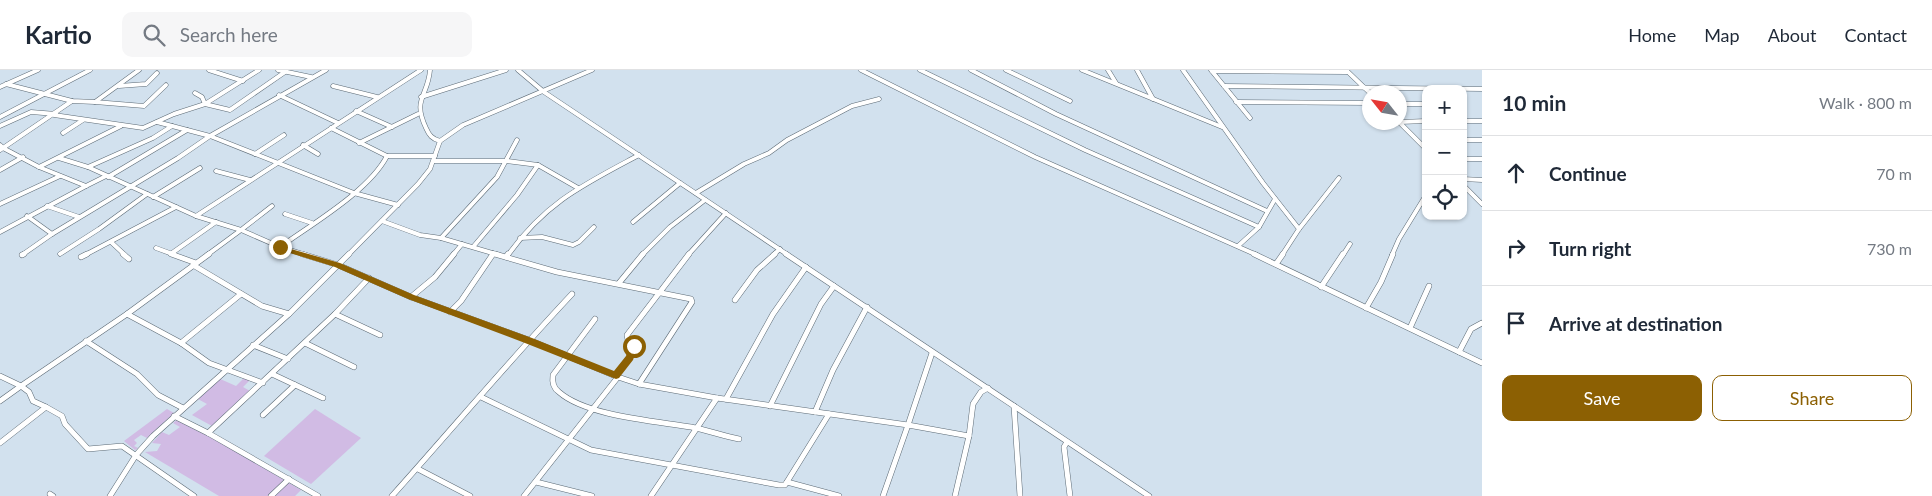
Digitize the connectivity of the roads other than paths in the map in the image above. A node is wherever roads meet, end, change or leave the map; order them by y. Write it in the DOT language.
graph roads {
  1 [pos="38,70"];
  2 [pos="90,70"];
  3 [pos="139,70"];
  4 [pos="209,70"];
  5 [pos="259,70"];
  6 [pos="278,70"];
  7 [pos="326,70"];
  8 [pos="421,70"];
  9 [pos="430,70"];
  10 [pos="506,70"];
  11 [pos="518,70"];
  12 [pos="592,70"];
  13 [pos="861,70"];
  14 [pos="920,70"];
  15 [pos="971,70"];
  16 [pos="1006,70"];
  17 [pos="1082,70"];
  18 [pos="1108,70"];
  19 [pos="1136,70"];
  20 [pos="1183,70"];
  21 [pos="1211,70"];
  22 [pos="1346,71"];
  23 [pos="285,72"];
  24 [pos="157,73"];
  25 [pos="312,77"];
  26 [pos="243,80"];
  27 [pos="6,84"];
  28 [pos="1117,84"];
  29 [pos="166,85"];
  30 [pos="118,86"];
  31 [pos="333,86"];
  32 [pos="1224,86"];
  33 [pos="1362,86"];
  34 [pos="0,87"];
  35 [pos="1362,87"];
  36 [pos="1407,88"];
  37 [pos="1482,89"];
  38 [pos="195,92"];
  39 [pos="544,92"];
  40 [pos="44,94"];
  41 [pos="279,95"];
  42 [pos="377,97"];
  43 [pos="421,97"];
  44 [pos="879,99"];
  45 [pos="1153,99"];
  46 [pos="72,101"];
  47 [pos="1070,101"];
  48 [pos="94,102"];
  49 [pos="1236,102"];
  50 [pos="205,104"];
  51 [pos="1362,104"];
  52 [pos="1407,104"];
  53 [pos="1422,104"];
  54 [pos="356,111"];
  55 [pos="55,114"];
  56 [pos="418,114"];
  57 [pos="0,116"];
  58 [pos="1250,118"];
  59 [pos="84,119"];
  60 [pos="1422,121"];
  61 [pos="1467,121"];
  62 [pos="1482,121"];
  63 [pos="157,122"];
  64 [pos="338,122"];
  65 [pos="1407,122"];
  66 [pos="0,126"];
  67 [pos="122,126"];
  68 [pos="172,126"];
  69 [pos="392,127"];
  70 [pos="1222,127"];
  71 [pos="331,128"];
  72 [pos="187,130"];
  73 [pos="1407,130"];
  74 [pos="63,133"];
  75 [pos="284,135"];
  76 [pos="210,136"];
  77 [pos="517,140"];
  78 [pos="1417,140"];
  79 [pos="1422,140"];
  80 [pos="1467,140"];
  81 [pos="1482,140"];
  82 [pos="440,141"];
  83 [pos="359,143"];
  84 [pos="1422,144"];
  85 [pos="303,146"];
  86 [pos="1,148"];
  87 [pos="256,154"];
  88 [pos="318,154"];
  89 [pos="639,155"];
  90 [pos="387,156"];
  91 [pos="23,157"];
  92 [pos="59,158"];
  93 [pos="434,158"];
  94 [pos="1467,159"];
  95 [pos="1482,159"];
  96 [pos="507,161"];
  97 [pos="276,162"];
  98 [pos="538,165"];
  99 [pos="39,167"];
  100 [pos="88,167"];
  101 [pos="200,168"];
  102 [pos="0,170"];
  103 [pos="216,171"];
  104 [pos="60,176"];
  105 [pos="107,176"];
  106 [pos="1339,178"];
  107 [pos="1467,179"];
  108 [pos="250,180"];
  109 [pos="1482,180"];
  110 [pos="680,183"];
  111 [pos="86,186"];
  112 [pos="130,186"];
  113 [pos="578,188"];
  114 [pos="1467,190"];
  115 [pos="354,193"];
  116 [pos="696,193"];
  117 [pos="146,194"];
  118 [pos="153,197"];
  119 [pos="1275,199"];
  120 [pos="705,200"];
  121 [pos="1422,202"];
  122 [pos="1481,202"];
  123 [pos="0,204"];
  124 [pos="398,205"];
  125 [pos="47,206"];
  126 [pos="272,206"];
  127 [pos="176,208"];
  128 [pos="1267,210"];
  129 [pos="726,213"];
  130 [pos="284,214"];
  131 [pos="28,216"];
  132 [pos="196,216"];
  133 [pos="79,218"];
  134 [pos="216,222"];
  135 [pos="382,222"];
  136 [pos="633,222"];
  137 [pos="312,224"];
  138 [pos="594,227"];
  139 [pos="1259,227"];
  140 [pos="1299,229"];
  141 [pos="241,230"];
  142 [pos="0,232"];
  143 [pos="52,234"];
  144 [pos="441,238"];
  145 [pos="520,238"];
  146 [pos="111,242"];
  147 [pos="462,244"];
  148 [pos="1350,244"];
  149 [pos="1238,246"];
  150 [pos="280,247"];
  151 [pos="156,248"];
  152 [pos="473,248"];
  153 [pos="780,249"];
  154 [pos="172,253"];
  155 [pos="493,253"];
  156 [pos="60,254"];
  157 [pos="22,255"];
  158 [pos="81,257"];
  159 [pos="506,257"];
  160 [pos="129,259"];
  161 [pos="195,264"];
  162 [pos="1276,264"];
  163 [pos="338,265"];
  164 [pos="806,267"];
  165 [pos="369,278"];
  166 [pos="619,283"];
  167 [pos="834,286"];
  168 [pos="1429,286"];
  169 [pos="1321,287"];
  170 [pos="661,292"];
  171 [pos="241,294"];
  172 [pos="572,294"];
  173 [pos="411,297"];
  174 [pos="735,300"];
  175 [pos="867,307"];
  176 [pos="1366,308"];
  177 [pos="450,312"];
  178 [pos="127,314"];
  179 [pos="288,314"];
  180 [pos="335,314"];
  181 [pos="595,319"];
  182 [pos="1482,323"];
  183 [pos="1410,328"];
  184 [pos="380,335"];
  185 [pos="528,340"];
  186 [pos="86,341"];
  187 [pos="181,343"];
  188 [pos="305,343"];
  189 [pos="254,345"];
  190 [pos="932,352"];
  191 [pos="1459,352"];
  192 [pos="566,356"];
  193 [pos="288,359"];
  194 [pos="1482,363"];
  195 [pos="354,367"];
  196 [pos="224,370"];
  197 [pos="272,374"];
  198 [pos="0,376"];
  199 [pos="617,376"];
  200 [pos="262,383"];
  201 [pos="639,384"];
  202 [pos="296,385"];
  203 [pos="22,386"];
  204 [pos="988,388"];
  205 [pos="323,398"];
  206 [pos="481,398"];
  207 [pos="717,398"];
  208 [pos="726,399"];
  209 [pos="0,401"];
  210 [pos="770,406"];
  211 [pos="1014,406"];
  212 [pos="46,407"];
  213 [pos="183,408"];
  214 [pos="594,409"];
  215 [pos="814,412"];
  216 [pos="829,414"];
  217 [pos="263,415"];
  218 [pos="174,416"];
  219 [pos="908,425"];
  220 [pos="697,428"];
  221 [pos="208,432"];
  222 [pos="969,436"];
  223 [pos="738,439"];
  224 [pos="569,441"];
  225 [pos="1067,442"];
  226 [pos="0,443"];
  227 [pos="136,455"];
  228 [pos="671,465"];
  229 [pos="418,469"];
  230 [pos="288,479"];
  231 [pos="536,482"];
  232 [pos="787,482"];
  233 [pos="307,490"];
  234 [pos="110,496"];
  235 [pos="194,496"];
  236 [pos="271,496"];
  237 [pos="303,496"];
  238 [pos="318,496"];
  239 [pos="392,496"];
  240 [pos="470,496"];
  241 [pos="524,496"];
  242 [pos="592,496"];
  243 [pos="651,496"];
  244 [pos="839,496"];
  245 [pos="883,496"];
  246 [pos="955,496"];
  247 [pos="1020,496"];
  248 [pos="1070,496"];
  249 [pos="1149,496"];
  1 -- 27 [label="street"];
  2 -- 40 [label="street"];
  3 -- 30 [label="street"];
  4 -- 26 [label="street"];
  5 -- 26 [label="street"];
  6 -- 23 [label="street"];
  7 -- 25 [label="street"];
  8 -- 42 [label="street"];
  9 -- 43 [label="street"];
  10 -- 43 [label="street"];
  11 -- 39 [label="street"];
  12 -- 39 [label="street"];
  13 -- 149 [label="street"];
  14 -- 139 [label="street"];
  15 -- 128 [label="street"];
  16 -- 47 [label="street"];
  17 -- 28 [label="street"];
  18 -- 28 [label="street"];
  19 -- 45 [label="street"];
  20 -- 70 [label="street"];
  21 -- 22 [label="street"];
  21 -- 32 [label="street"];
  22 -- 33 [label="street"];
  23 -- 25 [label="street"];
  23 -- 50 [label="street"];
  24 -- 30 [label="street"];
  25 -- 41 [label="street"];
  26 -- 50 [label="street"];
  27 -- 34 [label="street"];
  27 -- 40 [label="street"];
  28 -- 45 [label="street"];
  29 -- 48 [label="street"];
  30 -- 48 [label="street"];
  31 -- 42 [label="street"];
  32 -- 35 [label="street"];
  32 -- 49 [label="street"];
  36 -- 37 [label="street"];
  38 -- 50 [label="street"];
  39 -- 82 [label="street"];
  39 -- 89 [label="street"];
  40 -- 46 [label="street"];
  40 -- 57 [label="street"];
  41 -- 64 [label="street"];
  41 -- 76 [label="street"];
  42 -- 54 [label="street"];
  43 -- 56 [label="street"];
  44 -- 116 [label="street"];
  45 -- 70 [label="street"];
  46 -- 48 [label="street"];
  46 -- 55 [label="street"];
  49 -- 51 [label="street"];
  49 -- 58 [label="street"];
  50 -- 63 [label="street"];
  52 -- 53 [label="street"];
  54 -- 64 [label="street"];
  54 -- 69 [label="street"];
  55 -- 59 [label="street"];
  55 -- 66 [label="street"];
  55 -- 86 [label="street"];
  56 -- 69 [label="street"];
  56 -- 82 [label="street"];
  59 -- 67 [label="street"];
  59 -- 74 [label="street"];
  60 -- 65 [label="street"];
  61 -- 62 [label="street"];
  63 -- 67 [label="street"];
  63 -- 68 [label="street"];
  64 -- 71 [label="street"];
  67 -- 92 [label="street"];
  68 -- 72 [label="street"];
  68 -- 100 [label="street"];
  69 -- 83 [label="street"];
  70 -- 119 [label="street"];
  71 -- 83 [label="street"];
  71 -- 85 [label="street"];
  72 -- 76 [label="street"];
  72 -- 105 [label="street"];
  73 -- 78 [label="street"];
  75 -- 87 [label="street"];
  76 -- 87 [label="street"];
  76 -- 112 [label="street"];
  77 -- 96 [label="street"];
  78 -- 79 [label="street"];
  78 -- 84 [label="street"];
  80 -- 81 [label="street"];
  82 -- 93 [label="street"];
  83 -- 90 [label="street"];
  85 -- 88 [label="street"];
  85 -- 97 [label="street"];
  86 -- 91 [label="street"];
  87 -- 97 [label="street"];
  89 -- 110 [label="street"];
  89 -- 113 [label="street"];
  90 -- 93 [label="street"];
  90 -- 115 [label="street"];
  91 -- 99 [label="street"];
  91 -- 102 [label="street"];
  92 -- 99 [label="street"];
  92 -- 100 [label="street"];
  93 -- 96 [label="street"];
  93 -- 124 [label="street"];
  94 -- 95 [label="street"];
  96 -- 98 [label="street"];
  96 -- 144 [label="street"];
  97 -- 108 [label="street"];
  97 -- 115 [label="street"];
  98 -- 113 [label="street"];
  98 -- 152 [label="street"];
  99 -- 104 [label="street"];
  100 -- 105 [label="street"];
  101 -- 118 [label="street"];
  103 -- 108 [label="street"];
  104 -- 111 [label="street"];
  104 -- 123 [label="street"];
  105 -- 111 [label="street"];
  105 -- 112 [label="street"];
  106 -- 140 [label="street"];
  107 -- 109 [label="street"];
  108 -- 132 [label="street"];
  110 -- 116 [label="street"];
  110 -- 136 [label="street"];
  111 -- 125 [label="street"];
  112 -- 117 [label="street"];
  112 -- 133 [label="street"];
  113 -- 145 [label="street"];
  114 -- 122 [label="street"];
  115 -- 124 [label="street"];
  115 -- 137 [label="street"];
  116 -- 120 [label="street"];
  117 -- 118 [label="street"];
  117 -- 156 [label="street"];
  118 -- 127 [label="street"];
  119 -- 128 [label="street"];
  119 -- 140 [label="street"];
  120 -- 129 [label="street"];
  120 -- 166 [label="street"];
  121 -- 176 [label="street"];
  124 -- 135 [label="street"];
  125 -- 131 [label="street"];
  125 -- 133 [label="street"];
  126 -- 141 [label="street"];
  127 -- 132 [label="street"];
  127 -- 146 [label="street"];
  128 -- 139 [label="street"];
  129 -- 153 [label="street"];
  129 -- 170 [label="street"];
  130 -- 137 [label="street"];
  131 -- 142 [label="street"];
  131 -- 143 [label="street"];
  132 -- 134 [label="street"];
  133 -- 143 [label="street"];
  134 -- 141 [label="street"];
  134 -- 154 [label="street"];
  135 -- 144 [label="street"];
  135 -- 163 [label="street"];
  137 -- 150 [label="street"];
  138 -- 145 [label="street"];
  139 -- 149 [label="street"];
  140 -- 162 [label="street"];
  141 -- 150 [label="street"];
  141 -- 161 [label="street"];
  143 -- 157 [label="street"];
  144 -- 147 [label="street"];
  145 -- 159 [label="street"];
  146 -- 158 [label="street"];
  146 -- 160 [label="street"];
  147 -- 152 [label="street"];
  147 -- 173 [label="street"];
  148 -- 169 [label="street"];
  149 -- 162 [label="street"];
  150 -- 163 [label="street"];
  151 -- 154 [label="street"];
  152 -- 155 [label="street"];
  153 -- 164 [label="street"];
  153 -- 174 [label="street"];
  154 -- 161 [label="street"];
  155 -- 159 [label="street"];
  155 -- 177 [label="street"];
  159 -- 166 [label="street"];
  161 -- 171 [label="street"];
  161 -- 178 [label="street"];
  162 -- 169 [label="street"];
  163 -- 165 [label="street"];
  163 -- 179 [label="street"];
  164 -- 167 [label="street"];
  164 -- 208 [label="street"];
  165 -- 173 [label="street"];
  165 -- 180 [label="street"];
  166 -- 170 [label="street"];
  167 -- 175 [label="street"];
  167 -- 210 [label="street"];
  168 -- 183 [label="street"];
  169 -- 176 [label="street"];
  170 -- 199 [label="street"];
  170 -- 201 [label="street"];
  171 -- 179 [label="street"];
  171 -- 187 [label="street"];
  172 -- 185 [label="street"];
  173 -- 177 [label="street"];
  175 -- 190 [label="street"];
  175 -- 215 [label="street"];
  176 -- 183 [label="street"];
  177 -- 185 [label="street"];
  178 -- 186 [label="street"];
  178 -- 187 [label="street"];
  179 -- 189 [label="street"];
  180 -- 184 [label="street"];
  180 -- 188 [label="street"];
  181 -- 192 [label="street"];
  182 -- 191 [label="street"];
  183 -- 191 [label="street"];
  185 -- 192 [label="street"];
  185 -- 206 [label="street"];
  186 -- 203 [label="street"];
  186 -- 213 [label="street"];
  187 -- 196 [label="street"];
  188 -- 193 [label="street"];
  188 -- 195 [label="street"];
  189 -- 193 [label="street"];
  189 -- 196 [label="street"];
  190 -- 204 [label="street"];
  190 -- 219 [label="street"];
  191 -- 194 [label="street"];
  192 -- 199 [label="street"];
  192 -- 214 [label="street"];
  193 -- 197 [label="street"];
  196 -- 200 [label="street"];
  196 -- 213 [label="street"];
  197 -- 200 [label="street"];
  197 -- 202 [label="street"];
  198 -- 203 [label="street"];
  199 -- 201 [label="street"];
  199 -- 214 [label="street"];
  200 -- 221 [label="street"];
  201 -- 207 [label="street"];
  202 -- 205 [label="street"];
  202 -- 217 [label="street"];
  203 -- 209 [label="street"];
  203 -- 212 [label="street"];
  204 -- 211 [label="street"];
  204 -- 222 [label="street"];
  206 -- 224 [label="street"];
  206 -- 229 [label="street"];
  207 -- 208 [label="street"];
  207 -- 220 [label="street"];
  208 -- 210 [label="street"];
  210 -- 215 [label="street"];
  211 -- 225 [label="street"];
  211 -- 247 [label="street"];
  212 -- 226 [label="street"];
  212 -- 227 [label="street"];
  213 -- 218 [label="street"];
  214 -- 220 [label="street"];
  214 -- 224 [label="street"];
  215 -- 216 [label="street"];
  216 -- 219 [label="street"];
  216 -- 232 [label="street"];
  218 -- 221 [label="street"];
  218 -- 227 [label="street"];
  219 -- 222 [label="street"];
  219 -- 245 [label="street"];
  220 -- 223 [label="street"];
  220 -- 228 [label="street"];
  221 -- 230 [label="street"];
  222 -- 246 [label="street"];
  224 -- 228 [label="street"];
  224 -- 231 [label="street"];
  225 -- 248 [label="street"];
  225 -- 249 [label="street"];
  227 -- 234 [label="street"];
  227 -- 235 [label="street"];
  228 -- 232 [label="street"];
  228 -- 243 [label="street"];
  229 -- 239 [label="street"];
  229 -- 240 [label="street"];
  230 -- 233 [label="street"];
  230 -- 236 [label="street"];
  231 -- 241 [label="street"];
  231 -- 242 [label="street"];
  232 -- 244 [label="street"];
  233 -- 237 [label="street"];
  233 -- 238 [label="street"];
}
